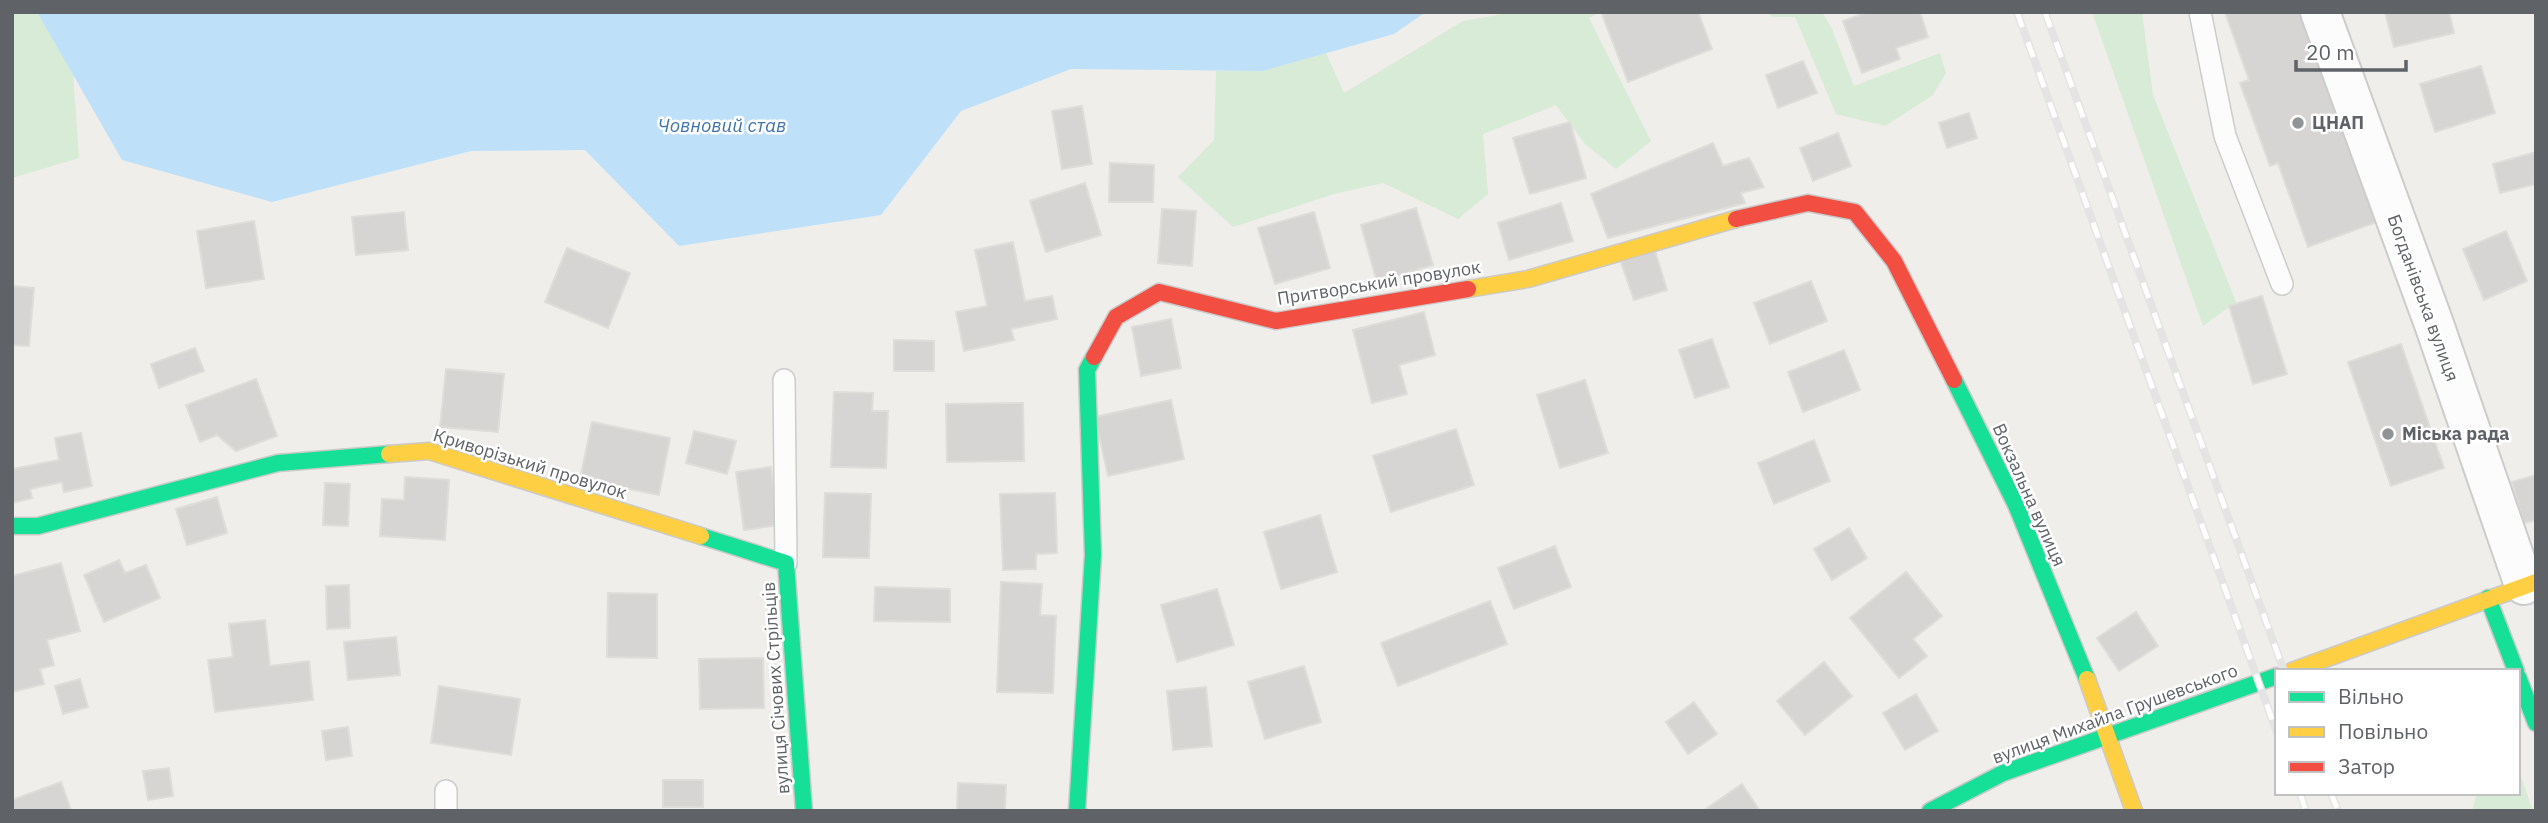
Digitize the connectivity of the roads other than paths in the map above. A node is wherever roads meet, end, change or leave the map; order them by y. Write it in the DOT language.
graph roads {
  1 [pos="2200,12"];
  2 [pos="2320,12"];
  3 [pos="1854,212"];
  4 [pos="2282,284"];
  5 [pos="784,380"];
  6 [pos="12,526"];
  7 [pos="786,563"];
  8 [pos="2530,583"];
  9 [pos="2488,598"];
  10 [pos="2297,669"];
  11 [pos="2515,669"];
  12 [pos="2275,678"];
  13 [pos="2520,682"];
  14 [pos="2536,723"];
  15 [pos="2105,734"];
  16 [pos="804,811"];
  17 [pos="1077,811"];
  18 [pos="1930,811"];
  19 [pos="2134,811"];
  1 -- 4 [label="lane"];
  2 -- 8 [label="street, Богданівська вулиця"];
  3 -- 15 [label="street, Вокзальна вулиця"];
  3 -- 17 [label="street, Притворський провулок"];
  5 -- 7 [label="lane"];
  6 -- 7 [label="street, Криворізький провулок"];
  7 -- 16 [label="street, вулиця Січових Стрільців"];
  8 -- 9 [label="street"];
  9 -- 10 [label="street"];
  9 -- 11 [label="street"];
  12 -- 15 [label="street, вулиця Михайла Грушевського"];
  13 -- 14 [label="street"];
  15 -- 18 [label="street, вулиця Михайла Грушевського"];
  15 -- 19 [label="street, Вокзальна вулиця"];
}
